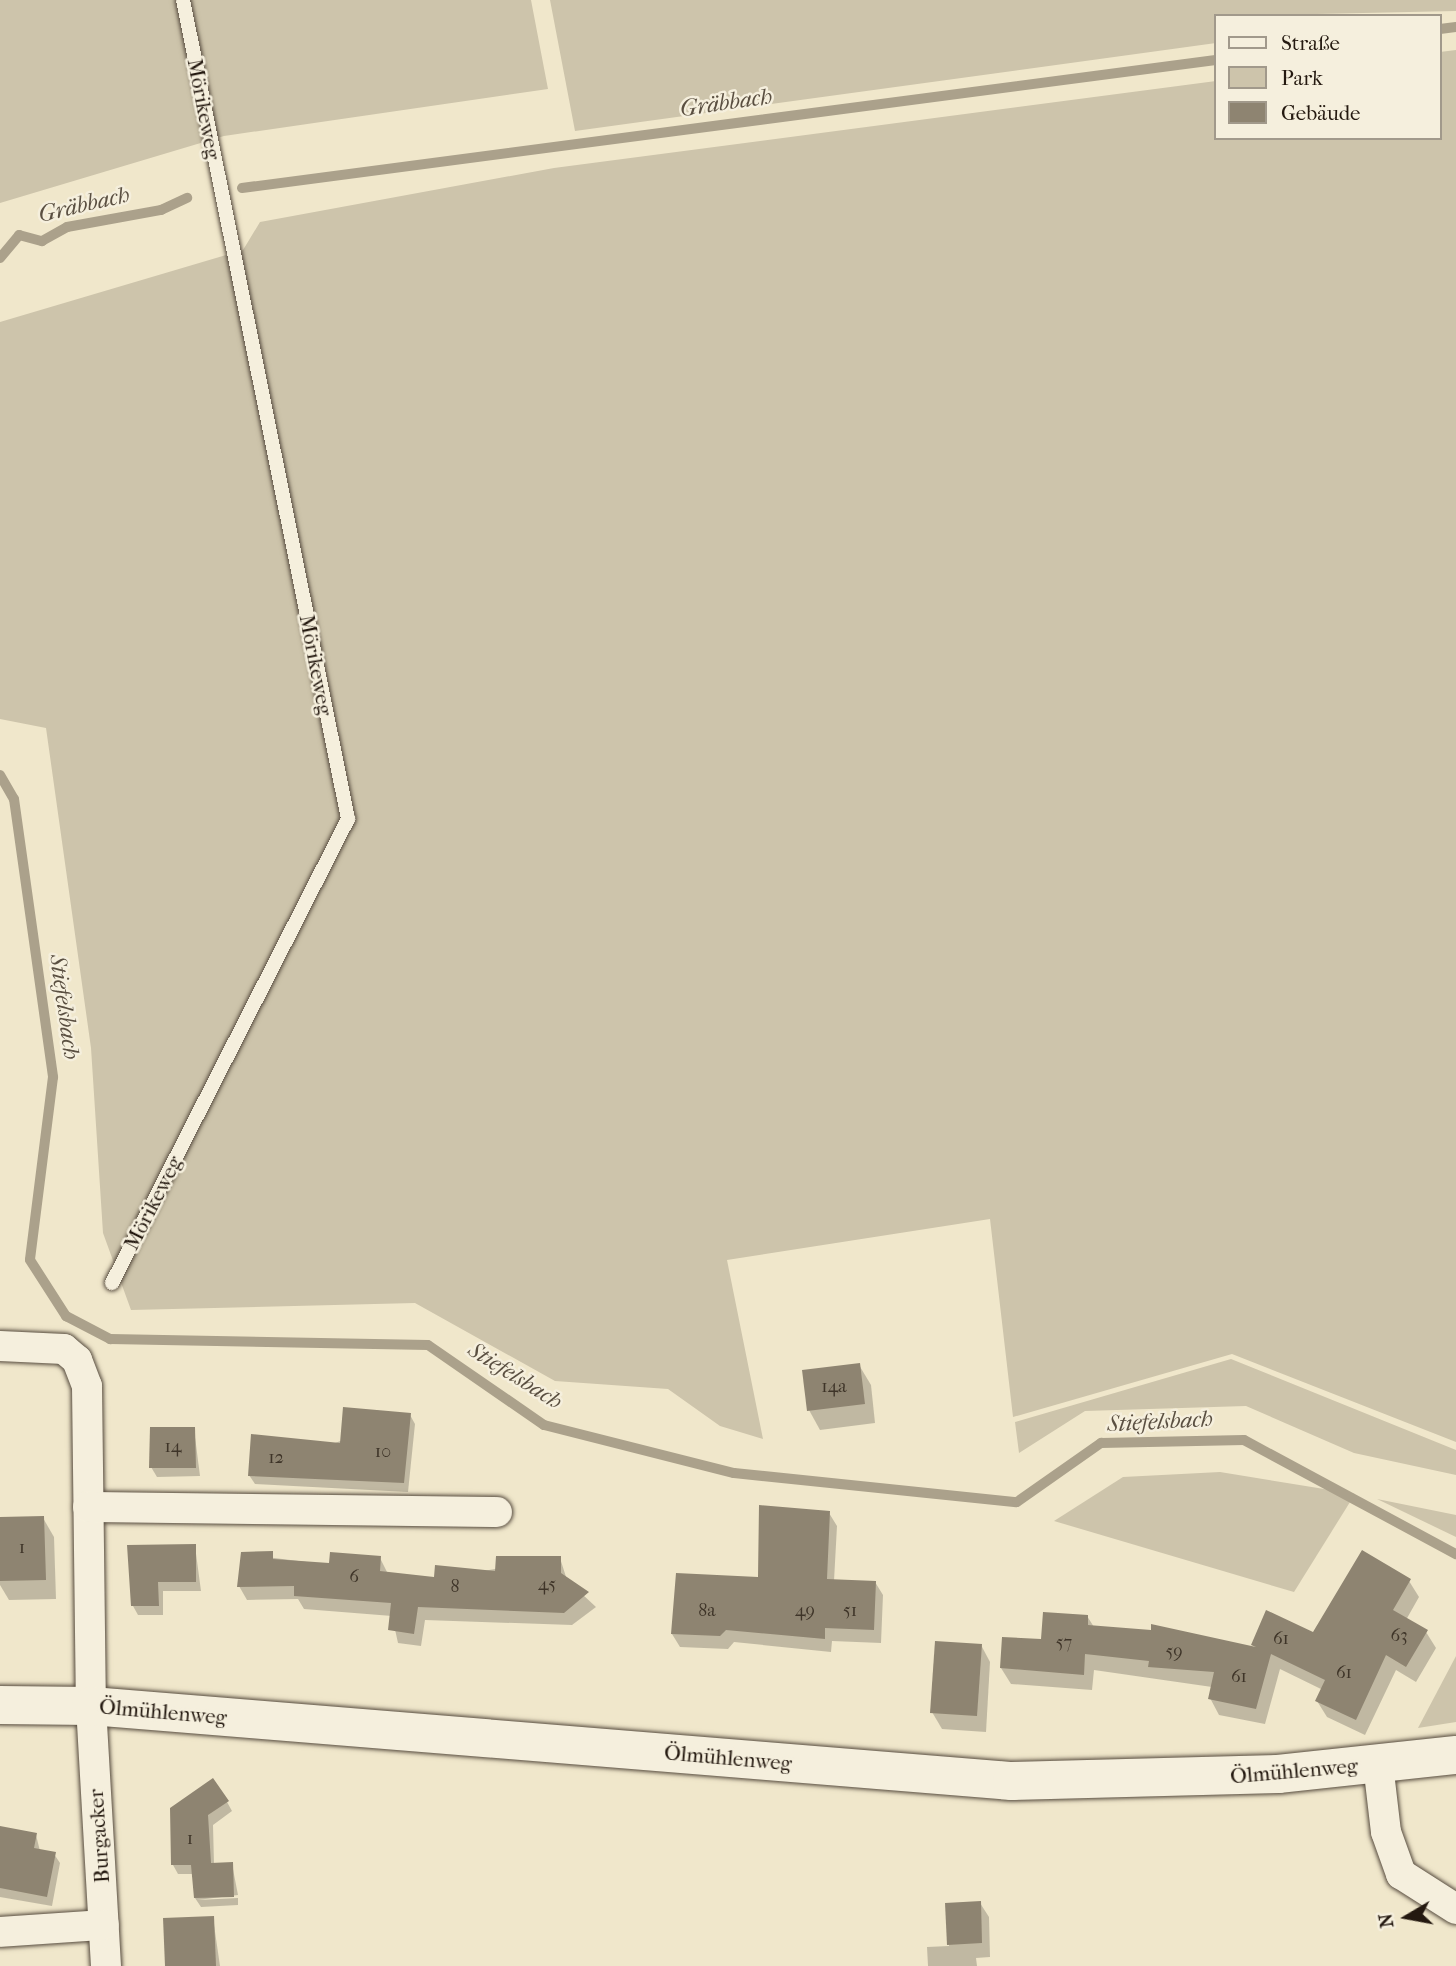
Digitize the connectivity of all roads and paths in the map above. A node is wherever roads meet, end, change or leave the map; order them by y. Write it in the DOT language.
graph roads {
  1 [pos="183,0"];
  2 [pos="112,1283"];
  3 [pos="0,1346"];
  4 [pos="88,1507"];
  5 [pos="497,1512"];
  6 [pos="0,1705"];
  7 [pos="91,1706"];
  8 [pos="1456,1755"];
  9 [pos="1378,1764"];
  10 [pos="1456,1909"];
  11 [pos="104,1925"];
  12 [pos="0,1932"];
  13 [pos="106,1966"];
  1 -- 2 [label="lane, Mörikeweg"];
  3 -- 4 [label="street"];
  4 -- 5 [label="street"];
  4 -- 7 [label="street"];
  6 -- 7 [label="main road, Ölmühlenweg"];
  7 -- 9 [label="main road, Ölmühlenweg"];
  7 -- 11 [label="street, Burgacker"];
  8 -- 9 [label="main road, Ölmühlenweg"];
  9 -- 10 [label="street"];
  11 -- 12 [label="street"];
  11 -- 13 [label="street, Burgacker"];
}
